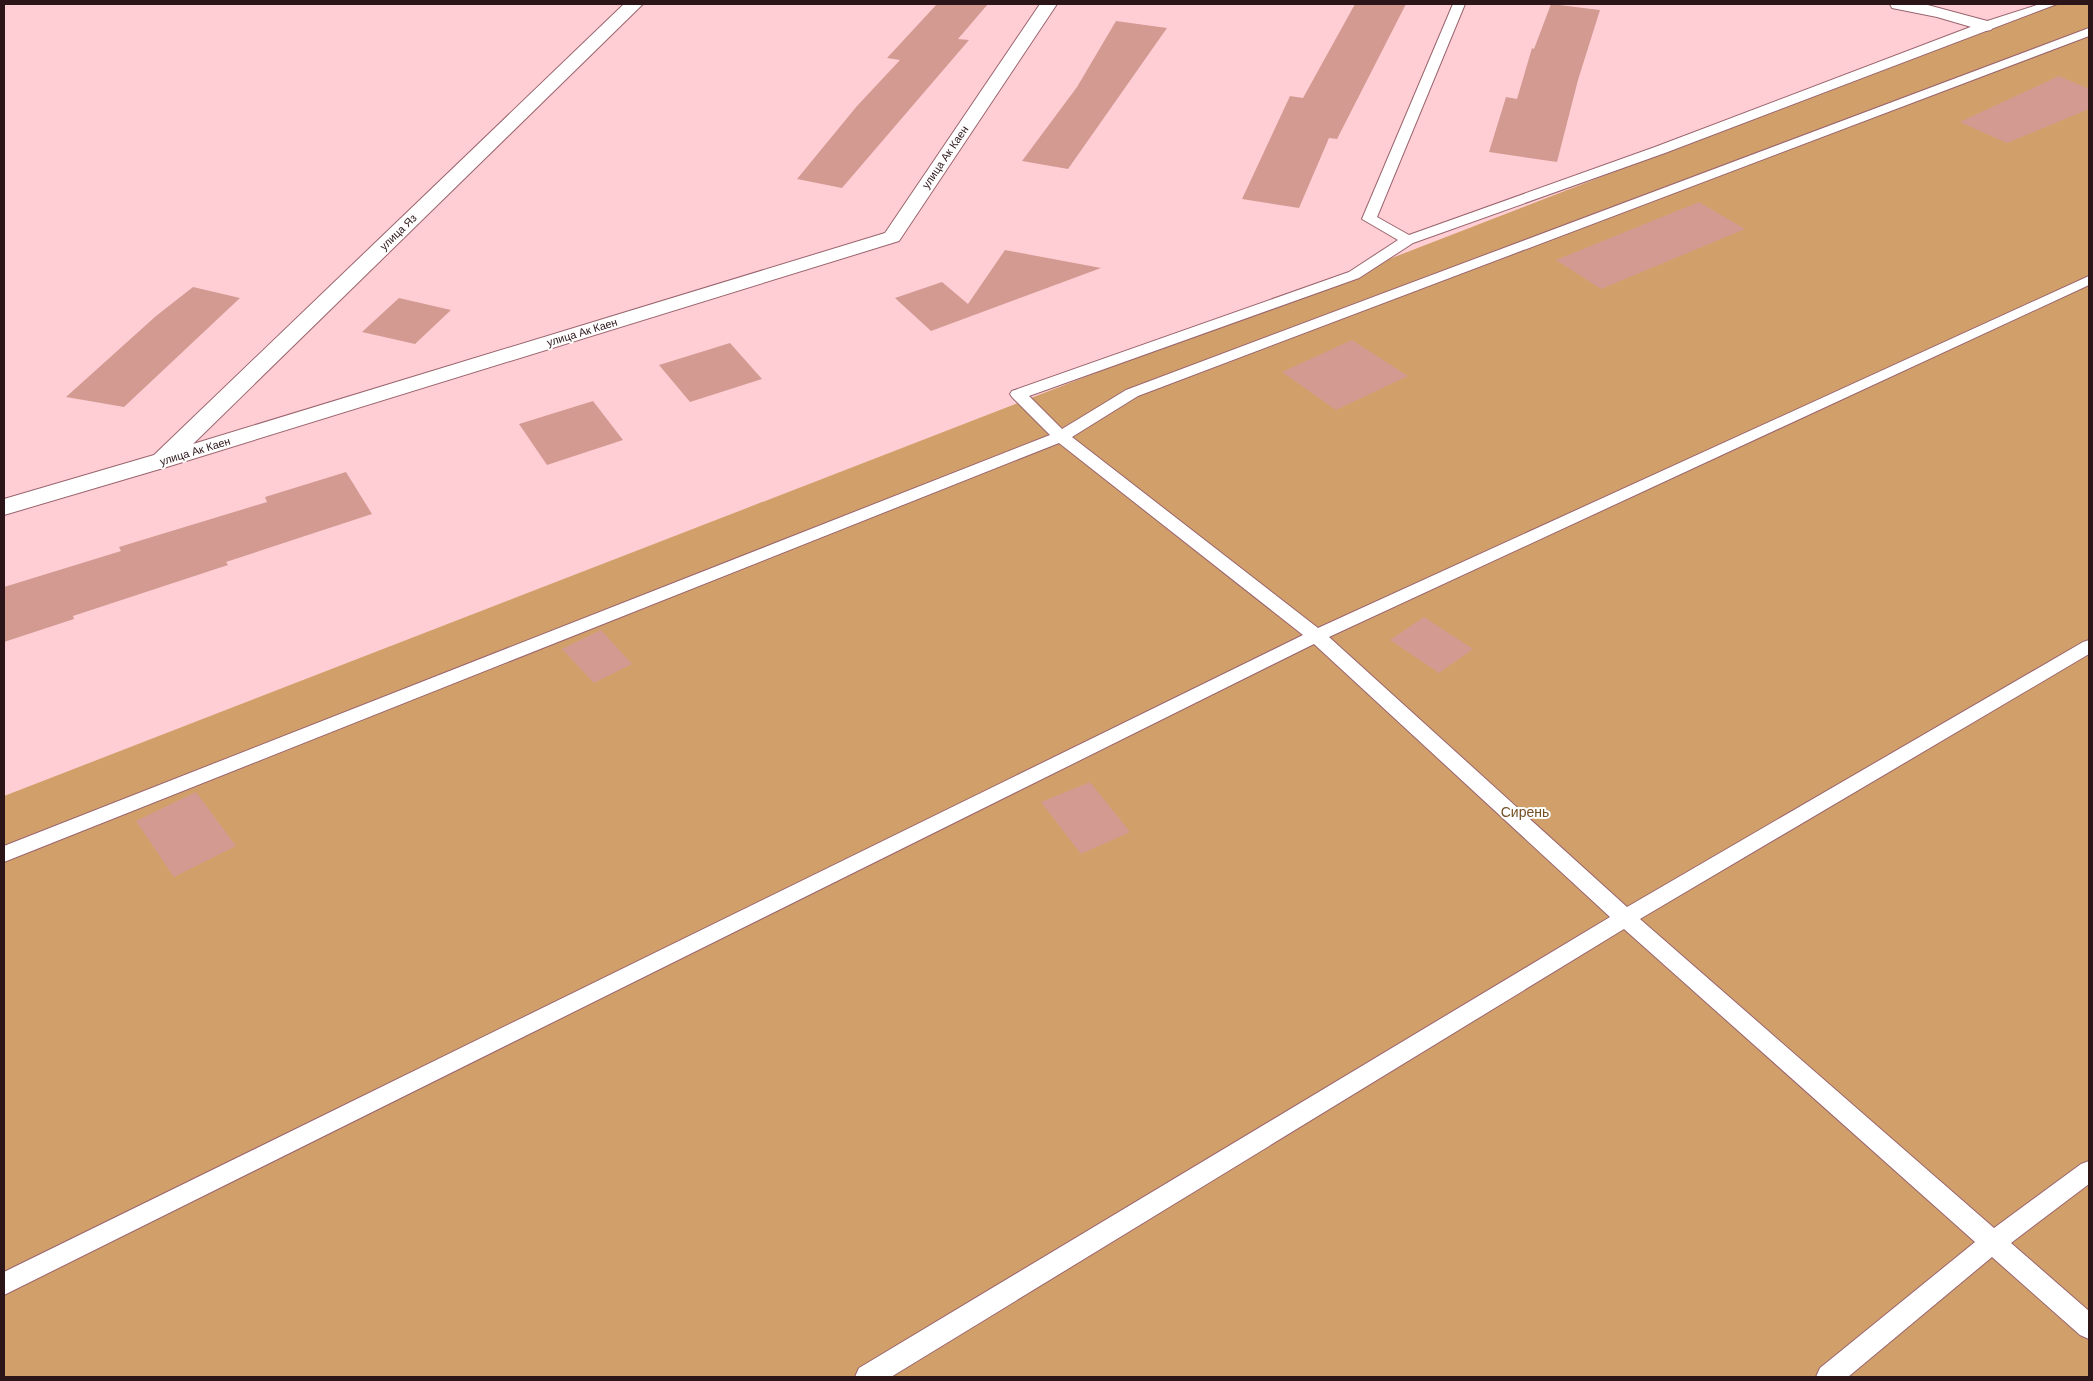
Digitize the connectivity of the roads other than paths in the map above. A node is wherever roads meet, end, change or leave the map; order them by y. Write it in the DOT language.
graph roads {
  1 [pos="634,4"];
  2 [pos="1048,4"];
  3 [pos="1459,4"];
  4 [pos="1898,4"];
  5 [pos="2051,4"];
  6 [pos="1985,26"];
  7 [pos="2089,32"];
  8 [pos="1408,240"];
  9 [pos="2089,280"];
  10 [pos="1061,438"];
  11 [pos="161,461"];
  12 [pos="4,506"];
  13 [pos="1316,636"];
  14 [pos="2089,646"];
  15 [pos="4,854"];
  16 [pos="1625,918"];
  17 [pos="2089,1171"];
  18 [pos="1993,1242"];
  19 [pos="4,1284"];
  20 [pos="2089,1328"];
  21 [pos="868,1377"];
  22 [pos="1829,1377"];
  1 -- 11 [label="street, улица Яз"];
  2 -- 11 [label="street, улица Ак Каен"];
  3 -- 8 [label="lane"];
  4 -- 6 [label="street"];
  5 -- 6 [label="lane"];
  6 -- 8 [label="lane"];
  7 -- 10 [label="lane"];
  8 -- 10 [label="lane"];
  9 -- 13 [label="lane"];
  10 -- 13 [label="lane"];
  10 -- 15 [label="lane"];
  11 -- 12 [label="street, улица Ак Каен"];
  13 -- 16 [label="lane"];
  13 -- 19 [label="lane"];
  14 -- 16 [label="lane"];
  16 -- 18 [label="lane"];
  16 -- 21 [label="lane"];
  17 -- 18 [label="lane"];
  18 -- 20 [label="lane"];
  18 -- 22 [label="lane"];
}
